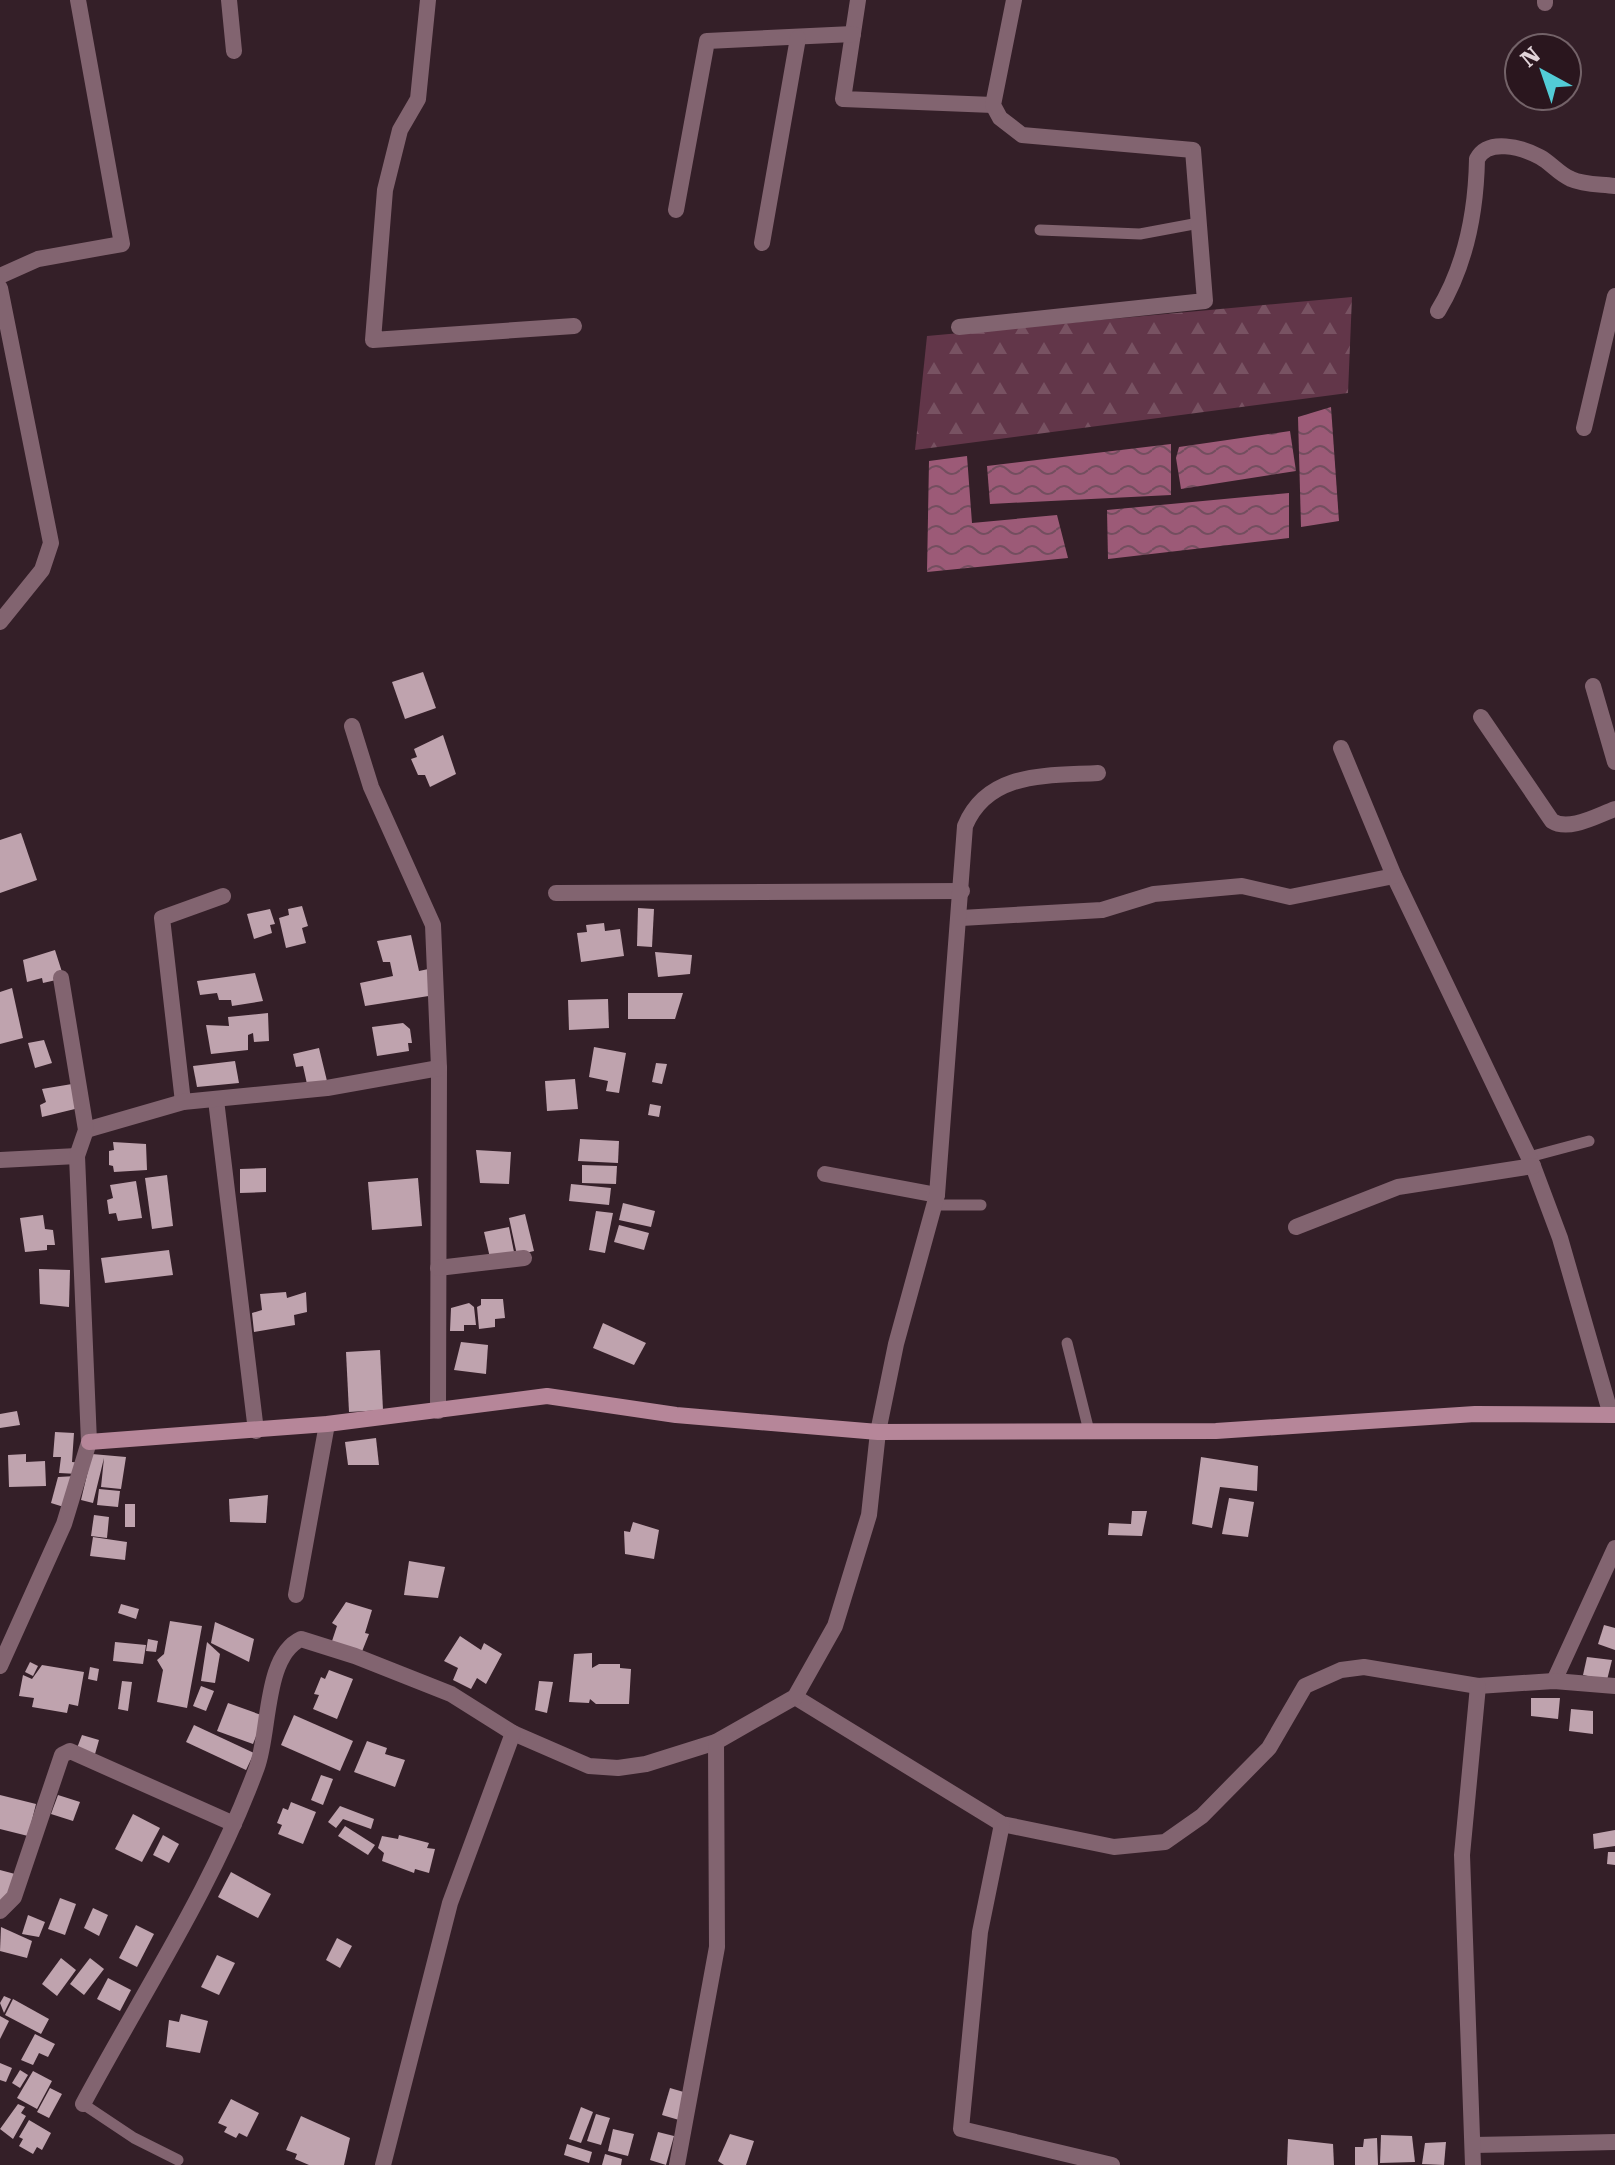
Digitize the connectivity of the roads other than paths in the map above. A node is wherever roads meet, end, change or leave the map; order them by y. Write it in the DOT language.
graph roads {
  1 [pos="78,0"];
  2 [pos="229,0"];
  3 [pos="428,0"];
  4 [pos="858,0"];
  5 [pos="1014,0"];
  6 [pos="853,34"];
  7 [pos="798,38"];
  8 [pos="234,51"];
  9 [pos="993,105"];
  10 [pos="1615,186"];
  11 [pos="676,210"];
  12 [pos="1199,223"];
  13 [pos="1040,230"];
  14 [pos="762,243"];
  15 [pos="0,276"];
  16 [pos="0,288"];
  17 [pos="1615,296"];
  18 [pos="1438,311"];
  19 [pos="574,326"];
  20 [pos="959,327"];
  21 [pos="1584,428"];
  22 [pos="0,622"];
  23 [pos="1593,686"];
  24 [pos="1481,717"];
  25 [pos="352,726"];
  26 [pos="1341,748"];
  27 [pos="1615,762"];
  28 [pos="1098,773"];
  29 [pos="1615,809"];
  30 [pos="1394,876"];
  31 [pos="962,891"];
  32 [pos="556,893"];
  33 [pos="223,896"];
  34 [pos="961,918"];
  35 [pos="61,978"];
  36 [pos="439,1068"];
  37 [pos="216,1100"];
  38 [pos="183,1102"];
  39 [pos="86,1130"];
  40 [pos="1589,1141"];
  41 [pos="77,1156"];
  42 [pos="0,1160"];
  43 [pos="1531,1161"];
  44 [pos="825,1174"];
  45 [pos="936,1200"];
  46 [pos="981,1205"];
  47 [pos="1296,1227"];
  48 [pos="524,1258"];
  49 [pos="438,1268"];
  50 [pos="1067,1343"];
  51 [pos="438,1411"];
  52 [pos="1613,1415"];
  53 [pos="327,1424"];
  54 [pos="256,1431"];
  55 [pos="1089,1431"];
  56 [pos="878,1432"];
  57 [pos="89,1442"];
  58 [pos="1615,1548"];
  59 [pos="296,1595"];
  60 [pos="0,1666"];
  61 [pos="1554,1681"];
  62 [pos="1478,1686"];
  63 [pos="1615,1686"];
  64 [pos="795,1697"];
  65 [pos="513,1733"];
  66 [pos="716,1742"];
  67 [pos="234,1824"];
  68 [pos="1002,1824"];
  69 [pos="0,1911"];
  70 [pos="83,2104"];
  71 [pos="1615,2142"];
  72 [pos="1473,2145"];
  73 [pos="178,2160"];
  74 [pos="383,2165"];
  75 [pos="677,2165"];
  76 [pos="1112,2165"];
  77 [pos="1473,2165"];
  1 -- 15 [label="street"];
  2 -- 8 [label="street"];
  3 -- 19 [label="street"];
  4 -- 6 [label="street"];
  5 -- 9 [label="street"];
  6 -- 7 [label="street"];
  6 -- 9 [label="street"];
  7 -- 11 [label="street"];
  7 -- 14 [label="street"];
  9 -- 12 [label="street"];
  10 -- 18 [label="street"];
  12 -- 13 [label="lane"];
  12 -- 20 [label="street"];
  16 -- 22 [label="street"];
  17 -- 21 [label="street"];
  23 -- 27 [label="street"];
  24 -- 29 [label="street"];
  25 -- 36 [label="street"];
  26 -- 30 [label="street"];
  28 -- 31 [label="street"];
  30 -- 34 [label="street"];
  30 -- 43 [label="street"];
  31 -- 32 [label="street"];
  31 -- 34 [label="street"];
  33 -- 38 [label="street"];
  34 -- 45 [label="street"];
  35 -- 39 [label="street"];
  36 -- 37 [label="street"];
  36 -- 49 [label="street"];
  37 -- 38 [label="street"];
  37 -- 54 [label="street"];
  38 -- 39 [label="street"];
  39 -- 41 [label="street"];
  40 -- 43 [label="lane"];
  41 -- 42 [label="street"];
  41 -- 57 [label="street"];
  43 -- 47 [label="street"];
  43 -- 52 [label="street"];
  44 -- 45 [label="street"];
  45 -- 46 [label="lane"];
  45 -- 56 [label="street"];
  48 -- 49 [label="street"];
  49 -- 51 [label="street"];
  50 -- 55 [label="lane"];
  51 -- 53 [label="street"];
  51 -- 56 [label="street"];
  52 -- 55 [label="street"];
  53 -- 54 [label="street"];
  53 -- 59 [label="street"];
  54 -- 57 [label="street"];
  55 -- 56 [label="street"];
  56 -- 64 [label="street"];
  57 -- 60 [label="street"];
  58 -- 61 [label="street"];
  61 -- 62 [label="street"];
  61 -- 63 [label="street"];
  62 -- 68 [label="street"];
  62 -- 72 [label="street"];
  64 -- 66 [label="street"];
  64 -- 68 [label="street"];
  65 -- 66 [label="street"];
  65 -- 67 [label="street"];
  65 -- 74 [label="street"];
  66 -- 75 [label="street"];
  67 -- 69 [label="street"];
  67 -- 70 [label="street"];
  68 -- 76 [label="street"];
  70 -- 73 [label="lane"];
  71 -- 72 [label="street"];
  72 -- 77 [label="street"];
}
